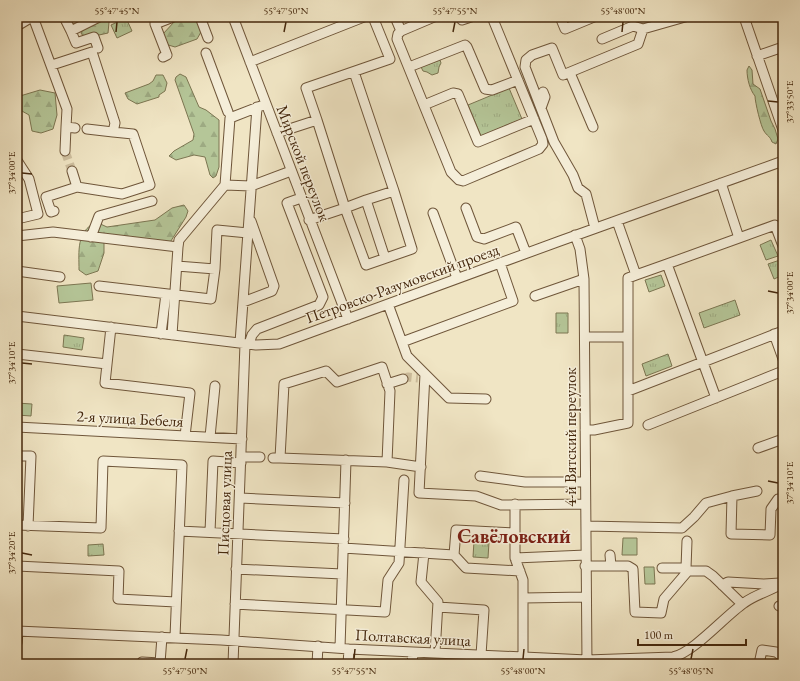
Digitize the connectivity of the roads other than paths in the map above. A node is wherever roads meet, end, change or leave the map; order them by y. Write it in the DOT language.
graph roads {
  1 [pos="64,17"];
  2 [pos="99,17"];
  3 [pos="172,17"];
  4 [pos="200,17"];
  5 [pos="233,17"];
  6 [pos="364,17"];
  7 [pos="373,17"];
  8 [pos="395,17"];
  9 [pos="434,17"];
  10 [pos="458,17"];
  11 [pos="471,17"];
  12 [pos="492,17"];
  13 [pos="560,17"];
  14 [pos="594,17"];
  15 [pos="685,17"];
  16 [pos="744,17"];
  17 [pos="26,20"];
  18 [pos="155,21"];
  19 [pos="643,29"];
  20 [pos="71,31"];
  21 [pos="400,31"];
  22 [pos="208,38"];
  23 [pos="602,39"];
  24 [pos="783,47"];
  25 [pos="98,48"];
  26 [pos="206,52"];
  27 [pos="757,56"];
  28 [pos="163,57"];
  29 [pos="250,62"];
  30 [pos="52,65"];
  31 [pos="409,67"];
  32 [pos="354,72"];
  33 [pos="570,73"];
  34 [pos="518,80"];
  35 [pos="543,92"];
  36 [pos="424,104"];
  37 [pos="261,106"];
  38 [pos="541,108"];
  39 [pos="228,112"];
  40 [pos="534,119"];
  41 [pos="317,120"];
  42 [pos="593,127"];
  43 [pos="87,129"];
  44 [pos="783,130"];
  45 [pos="113,132"];
  46 [pos="277,133"];
  47 [pos="65,151"];
  48 [pos="17,161"];
  49 [pos="783,161"];
  50 [pos="72,171"];
  51 [pos="291,171"];
  52 [pos="721,183"];
  53 [pos="225,184"];
  54 [pos="251,186"];
  55 [pos="77,187"];
  56 [pos="394,191"];
  57 [pos="301,198"];
  58 [pos="366,200"];
  59 [pos="152,201"];
  60 [pos="345,208"];
  61 [pos="466,208"];
  62 [pos="54,211"];
  63 [pos="433,213"];
  64 [pos="249,218"];
  65 [pos="17,219"];
  66 [pos="309,220"];
  67 [pos="617,221"];
  68 [pos="595,228"];
  69 [pos="248,233"];
  70 [pos="575,235"];
  71 [pos="17,236"];
  72 [pos="91,237"];
  73 [pos="740,238"];
  74 [pos="783,246"];
  75 [pos="178,247"];
  76 [pos="526,253"];
  77 [pos="385,258"];
  78 [pos="500,263"];
  79 [pos="667,264"];
  80 [pos="177,266"];
  81 [pos="215,270"];
  82 [pos="17,271"];
  83 [pos="636,275"];
  84 [pos="60,277"];
  85 [pos="457,278"];
  86 [pos="584,279"];
  87 [pos="333,280"];
  88 [pos="99,286"];
  89 [pos="319,286"];
  90 [pos="170,295"];
  91 [pos="535,296"];
  92 [pos="243,302"];
  93 [pos="388,304"];
  94 [pos="17,316"];
  95 [pos="348,319"];
  96 [pos="111,328"];
  97 [pos="783,331"];
  98 [pos="161,334"];
  99 [pos="774,334"];
  100 [pos="172,335"];
  101 [pos="585,337"];
  102 [pos="628,337"];
  103 [pos="402,342"];
  104 [pos="245,344"];
  105 [pos="17,354"];
  106 [pos="783,359"];
  107 [pos="703,362"];
  108 [pos="107,364"];
  109 [pos="783,371"];
  110 [pos="422,377"];
  111 [pos="403,379"];
  112 [pos="387,384"];
  113 [pos="215,386"];
  114 [pos="628,391"];
  115 [pos="716,398"];
  116 [pos="486,399"];
  117 [pos="648,424"];
  118 [pos="17,427"];
  119 [pos="585,430"];
  120 [pos="185,436"];
  121 [pos="210,438"];
  122 [pos="242,439"];
  123 [pos="783,439"];
  124 [pos="758,448"];
  125 [pos="17,456"];
  126 [pos="260,457"];
  127 [pos="241,460"];
  128 [pos="346,460"];
  129 [pos="387,462"];
  130 [pos="421,467"];
  131 [pos="480,476"];
  132 [pos="404,480"];
  133 [pos="585,482"];
  134 [pos="757,491"];
  135 [pos="732,496"];
  136 [pos="240,498"];
  137 [pos="783,500"];
  138 [pos="345,503"];
  139 [pos="515,504"];
  140 [pos="585,504"];
  141 [pos="17,525"];
  142 [pos="28,526"];
  143 [pos="586,526"];
  144 [pos="179,531"];
  145 [pos="210,532"];
  146 [pos="515,533"];
  147 [pos="238,534"];
  148 [pos="344,539"];
  149 [pos="687,541"];
  150 [pos="343,548"];
  151 [pos="400,552"];
  152 [pos="424,553"];
  153 [pos="454,555"];
  154 [pos="586,555"];
  155 [pos="610,555"];
  156 [pos="515,558"];
  157 [pos="17,566"];
  158 [pos="586,566"];
  159 [pos="612,566"];
  160 [pos="662,568"];
  161 [pos="236,569"];
  162 [pos="687,569"];
  163 [pos="520,571"];
  164 [pos="342,574"];
  165 [pos="783,583"];
  166 [pos="722,585"];
  167 [pos="586,597"];
  168 [pos="524,598"];
  169 [pos="176,602"];
  170 [pos="235,604"];
  171 [pos="742,604"];
  172 [pos="438,607"];
  173 [pos="341,609"];
  174 [pos="17,631"];
  175 [pos="162,637"];
  176 [pos="175,637"];
  177 [pos="234,641"];
  178 [pos="17,643"];
  179 [pos="318,646"];
  180 [pos="344,648"];
  181 [pos="413,652"];
  182 [pos="435,653"];
  183 [pos="481,655"];
  184 [pos="783,657"];
  185 [pos="526,659"];
  186 [pos="653,661"];
  187 [pos="587,662"];
  188 [pos="142,664"];
  189 [pos="233,664"];
  190 [pos="317,664"];
  191 [pos="348,664"];
  192 [pos="412,664"];
  193 [pos="760,664"];
  1 -- 20 [label="street"];
  2 -- 20 [label="street"];
  3 -- 18 [label="street"];
  4 -- 22 [label="street"];
  5 -- 29 [label="street, Мирской переулок"];
  6 -- 29 [label="street"];
  7 -- 32 [label="street"];
  8 -- 21 [label="street"];
  9 -- 21 [label="street"];
  10 -- 11 [label="street"];
  12 -- 34 [label="street"];
  13 -- 14 [label="street"];
  15 -- 19 [label="street"];
  16 -- 27 [label="street"];
  17 -- 30 [label="street"];
  18 -- 28 [label="street"];
  19 -- 23 [label="street"];
  19 -- 33 [label="street"];
  20 -- 25 [label="street"];
  21 -- 31 [label="street"];
  24 -- 27 [label="street"];
  26 -- 39 [label="street"];
  27 -- 44 [label="street"];
  29 -- 37 [label="street, Мирской переулок"];
  30 -- 45 [label="street"];
  30 -- 47 [label="street"];
  31 -- 34 [label="street"];
  31 -- 36 [label="street"];
  32 -- 41 [label="street"];
  32 -- 56 [label="street"];
  33 -- 38 [label="street"];
  33 -- 42 [label="street"];
  34 -- 40 [label="street"];
  35 -- 38 [label="street"];
  36 -- 40 [label="street"];
  36 -- 40 [label="street"];
  37 -- 46 [label="street, Мирской переулок"];
  37 -- 53 [label="street"];
  37 -- 54 [label="street, Писцовая улица"];
  38 -- 68 [label="street"];
  41 -- 46 [label="street"];
  41 -- 60 [label="street"];
  43 -- 45 [label="street"];
  45 -- 55 [label="street"];
  46 -- 51 [label="street, Мирской переулок"];
  48 -- 65 [label="street"];
  49 -- 52 [label="street, Петровско-Разумовский проезд"];
  50 -- 55 [label="street"];
  51 -- 54 [label="street"];
  51 -- 57 [label="street, Мирской переулок"];
  52 -- 67 [label="street, Петровско-Разумовский проезд"];
  52 -- 73 [label="street"];
  53 -- 54 [label="street"];
  53 -- 75 [label="street"];
  54 -- 64 [label="street, Писцовая улица"];
  55 -- 62 [label="street"];
  56 -- 58 [label="street"];
  56 -- 77 [label="street"];
  57 -- 66 [label="street, Мирской переулок"];
  57 -- 89 [label="street"];
  58 -- 60 [label="street"];
  58 -- 77 [label="street"];
  59 -- 72 [label="street"];
  60 -- 66 [label="street"];
  60 -- 77 [label="street"];
  61 -- 76 [label="street"];
  63 -- 85 [label="street"];
  64 -- 69 [label="street, Писцовая улица"];
  64 -- 92 [label="street"];
  66 -- 87 [label="street, Мирской переулок"];
  67 -- 68 [label="street, Петровско-Разумовский проезд"];
  67 -- 83 [label="street"];
  68 -- 70 [label="street, Петровско-Разумовский проезд"];
  69 -- 81 [label="street"];
  69 -- 92 [label="street, Писцовая улица"];
  70 -- 76 [label="street, Петровско-Разумовский проезд"];
  70 -- 86 [label="street, 4-й Вятский переулок"];
  71 -- 72 [label="street"];
  72 -- 75 [label="street"];
  73 -- 74 [label="street"];
  73 -- 79 [label="street"];
  75 -- 80 [label="street"];
  76 -- 78 [label="street, Петровско-Разумовский проезд"];
  78 -- 85 [label="street, Петровско-Разумовский проезд"];
  78 -- 103 [label="street"];
  79 -- 83 [label="street"];
  79 -- 107 [label="street"];
  80 -- 81 [label="street"];
  80 -- 90 [label="street"];
  81 -- 90 [label="street"];
  82 -- 84 [label="street"];
  83 -- 102 [label="street"];
  85 -- 93 [label="street, Петровско-Разумовский проезд"];
  86 -- 91 [label="street"];
  86 -- 101 [label="street, 4-й Вятский переулок"];
  87 -- 89 [label="street"];
  87 -- 95 [label="street, Мирской переулок"];
  88 -- 90 [label="street"];
  89 -- 104 [label="street"];
  90 -- 98 [label="street"];
  90 -- 100 [label="street"];
  92 -- 104 [label="street, Писцовая улица"];
  93 -- 95 [label="street, Петровско-Разумовский проезд"];
  93 -- 103 [label="street"];
  94 -- 96 [label="street, Петровско-Разумовский проезд"];
  95 -- 104 [label="street, Петровско-Разумовский проезд"];
  96 -- 98 [label="street, Петровско-Разумовский проезд"];
  96 -- 108 [label="street"];
  97 -- 99 [label="street"];
  98 -- 100 [label="street, Петровско-Разумовский проезд"];
  99 -- 106 [label="street"];
  99 -- 107 [label="street"];
  100 -- 104 [label="street, Петровско-Разумовский проезд"];
  101 -- 102 [label="street"];
  101 -- 119 [label="street, 4-й Вятский переулок"];
  102 -- 114 [label="street"];
  103 -- 110 [label="street"];
  104 -- 122 [label="street, Писцовая улица"];
  105 -- 108 [label="street"];
  107 -- 114 [label="street"];
  107 -- 115 [label="street"];
  108 -- 120 [label="street"];
  109 -- 115 [label="street"];
  110 -- 116 [label="street"];
  110 -- 130 [label="street"];
  111 -- 112 [label="street"];
  112 -- 128 [label="street"];
  112 -- 129 [label="street"];
  113 -- 121 [label="street"];
  114 -- 119 [label="street"];
  115 -- 117 [label="street"];
  118 -- 120 [label="street, 2-я улица Бебеля"];
  119 -- 133 [label="street, 4-й Вятский переулок"];
  120 -- 121 [label="street, 2-я улица Бебеля"];
  121 -- 122 [label="street, 2-я улица Бебеля"];
  122 -- 127 [label="street, Писцовая улица"];
  123 -- 124 [label="street"];
  125 -- 142 [label="street"];
  126 -- 127 [label="street"];
  127 -- 136 [label="street, Писцовая улица"];
  127 -- 145 [label="street"];
  128 -- 129 [label="street"];
  128 -- 138 [label="street"];
  129 -- 130 [label="street"];
  130 -- 139 [label="street"];
  131 -- 133 [label="street"];
  132 -- 151 [label="street"];
  133 -- 140 [label="street, 4-й Вятский переулок"];
  134 -- 135 [label="street"];
  135 -- 137 [label="street"];
  135 -- 143 [label="street"];
  136 -- 138 [label="street"];
  136 -- 147 [label="street, Писцовая улица"];
  138 -- 148 [label="street"];
  139 -- 140 [label="street"];
  139 -- 146 [label="street"];
  140 -- 143 [label="street, 4-й Вятский переулок"];
  141 -- 142 [label="street"];
  142 -- 144 [label="street"];
  143 -- 154 [label="street, 4-й Вятский переулок"];
  144 -- 145 [label="street"];
  144 -- 169 [label="street"];
  145 -- 147 [label="street"];
  146 -- 153 [label="street"];
  146 -- 156 [label="street"];
  147 -- 148 [label="street"];
  147 -- 161 [label="street, Писцовая улица"];
  148 -- 150 [label="street"];
  149 -- 162 [label="street"];
  150 -- 151 [label="street"];
  150 -- 164 [label="street"];
  151 -- 152 [label="street"];
  151 -- 173 [label="street"];
  152 -- 153 [label="street"];
  152 -- 172 [label="street"];
  153 -- 163 [label="street"];
  154 -- 156 [label="street"];
  154 -- 158 [label="street, 4-й Вятский переулок"];
  155 -- 159 [label="street"];
  156 -- 163 [label="street"];
  157 -- 169 [label="street"];
  158 -- 159 [label="street"];
  158 -- 167 [label="street, 4-й Вятский переулок"];
  159 -- 162 [label="street"];
  160 -- 162 [label="street"];
  161 -- 164 [label="street"];
  161 -- 170 [label="street, Писцовая улица"];
  162 -- 166 [label="street"];
  163 -- 168 [label="street"];
  164 -- 173 [label="street"];
  165 -- 166 [label="street"];
  165 -- 171 [label="street, Полтавская улица"];
  166 -- 171 [label="street"];
  167 -- 168 [label="street"];
  167 -- 187 [label="street, 4-й Вятский переулок"];
  168 -- 185 [label="street"];
  169 -- 176 [label="street"];
  170 -- 173 [label="street"];
  170 -- 177 [label="street, Писцовая улица"];
  171 -- 186 [label="street, Полтавская улица"];
  172 -- 182 [label="street"];
  172 -- 183 [label="street"];
  173 -- 180 [label="street"];
  174 -- 175 [label="street, Полтавская улица"];
  174 -- 178 [label="street"];
  175 -- 176 [label="street, Полтавская улица"];
  175 -- 188 [label="street"];
  176 -- 177 [label="street, Полтавская улица"];
  177 -- 179 [label="street, Полтавская улица"];
  177 -- 189 [label="street, Писцовая улица"];
  179 -- 180 [label="street, Полтавская улица"];
  179 -- 190 [label="street"];
  180 -- 181 [label="street, Полтавская улица"];
  180 -- 191 [label="street"];
  181 -- 182 [label="street, Полтавская улица"];
  181 -- 192 [label="street"];
  182 -- 183 [label="street, Полтавская улица"];
  183 -- 185 [label="street, Полтавская улица"];
  184 -- 193 [label="street"];
  185 -- 187 [label="street, Полтавская улица"];
  186 -- 187 [label="street, Полтавская улица"];
}
